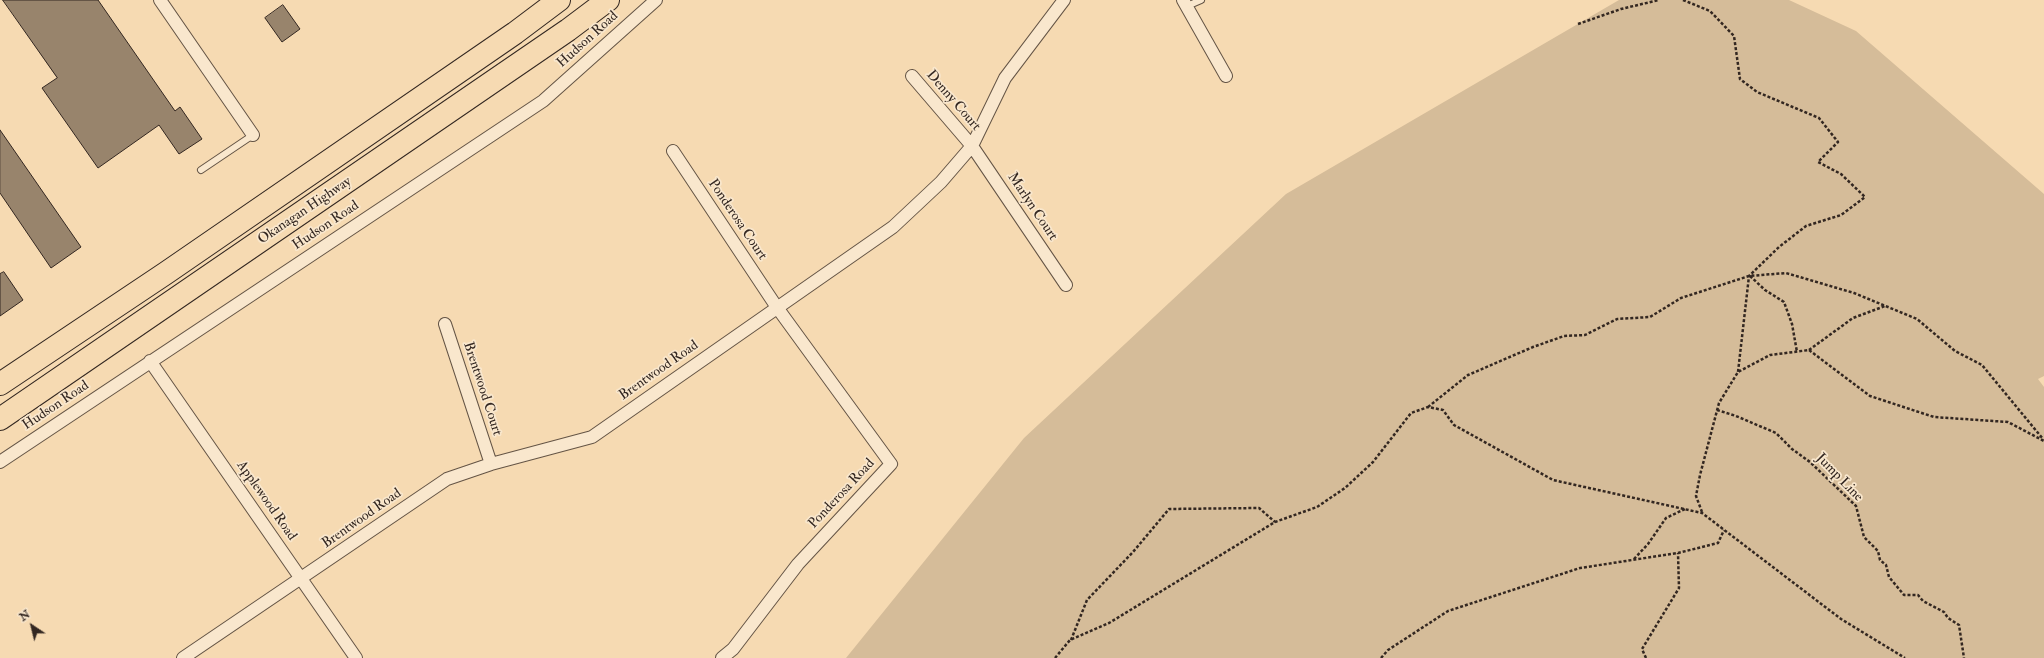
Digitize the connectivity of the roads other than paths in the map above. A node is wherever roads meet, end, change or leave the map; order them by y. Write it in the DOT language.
graph roads {
  1 [pos="160,0"];
  2 [pos="559,0"];
  3 [pos="608,0"];
  4 [pos="656,0"];
  5 [pos="1064,0"];
  6 [pos="1201,0"];
  7 [pos="1185,3"];
  8 [pos="912,76"];
  9 [pos="1226,76"];
  10 [pos="253,135"];
  11 [pos="972,146"];
  12 [pos="673,151"];
  13 [pos="201,170"];
  14 [pos="1066,285"];
  15 [pos="776,306"];
  16 [pos="445,324"];
  17 [pos="150,361"];
  18 [pos="0,384"];
  19 [pos="0,419"];
  20 [pos="0,462"];
  21 [pos="491,464"];
  22 [pos="302,579"];
  23 [pos="184,658"];
  24 [pos="356,658"];
  25 [pos="722,658"];
  1 -- 10 [label="street"];
  2 -- 18 [label="highway, Okanagan Highway"];
  3 -- 19 [label="highway, Okanagan Highway"];
  4 -- 17 [label="street, Hudson Road"];
  5 -- 11 [label="street, Brentwood Road"];
  6 -- 7 [label="lane"];
  7 -- 9 [label="street"];
  8 -- 11 [label="street, Denny Court"];
  10 -- 13 [label="lane"];
  11 -- 14 [label="street, Marlyn Court"];
  11 -- 15 [label="street, Brentwood Road"];
  12 -- 15 [label="street, Ponderosa Court"];
  15 -- 21 [label="street, Brentwood Road"];
  15 -- 25 [label="street, Ponderosa Road"];
  16 -- 21 [label="street, Brentwood Court"];
  17 -- 20 [label="street, Hudson Road"];
  17 -- 22 [label="street, Applewood Road"];
  21 -- 22 [label="street, Brentwood Road"];
  22 -- 23 [label="street, Brentwood Road"];
  22 -- 24 [label="street, Applewood Road"];
}
